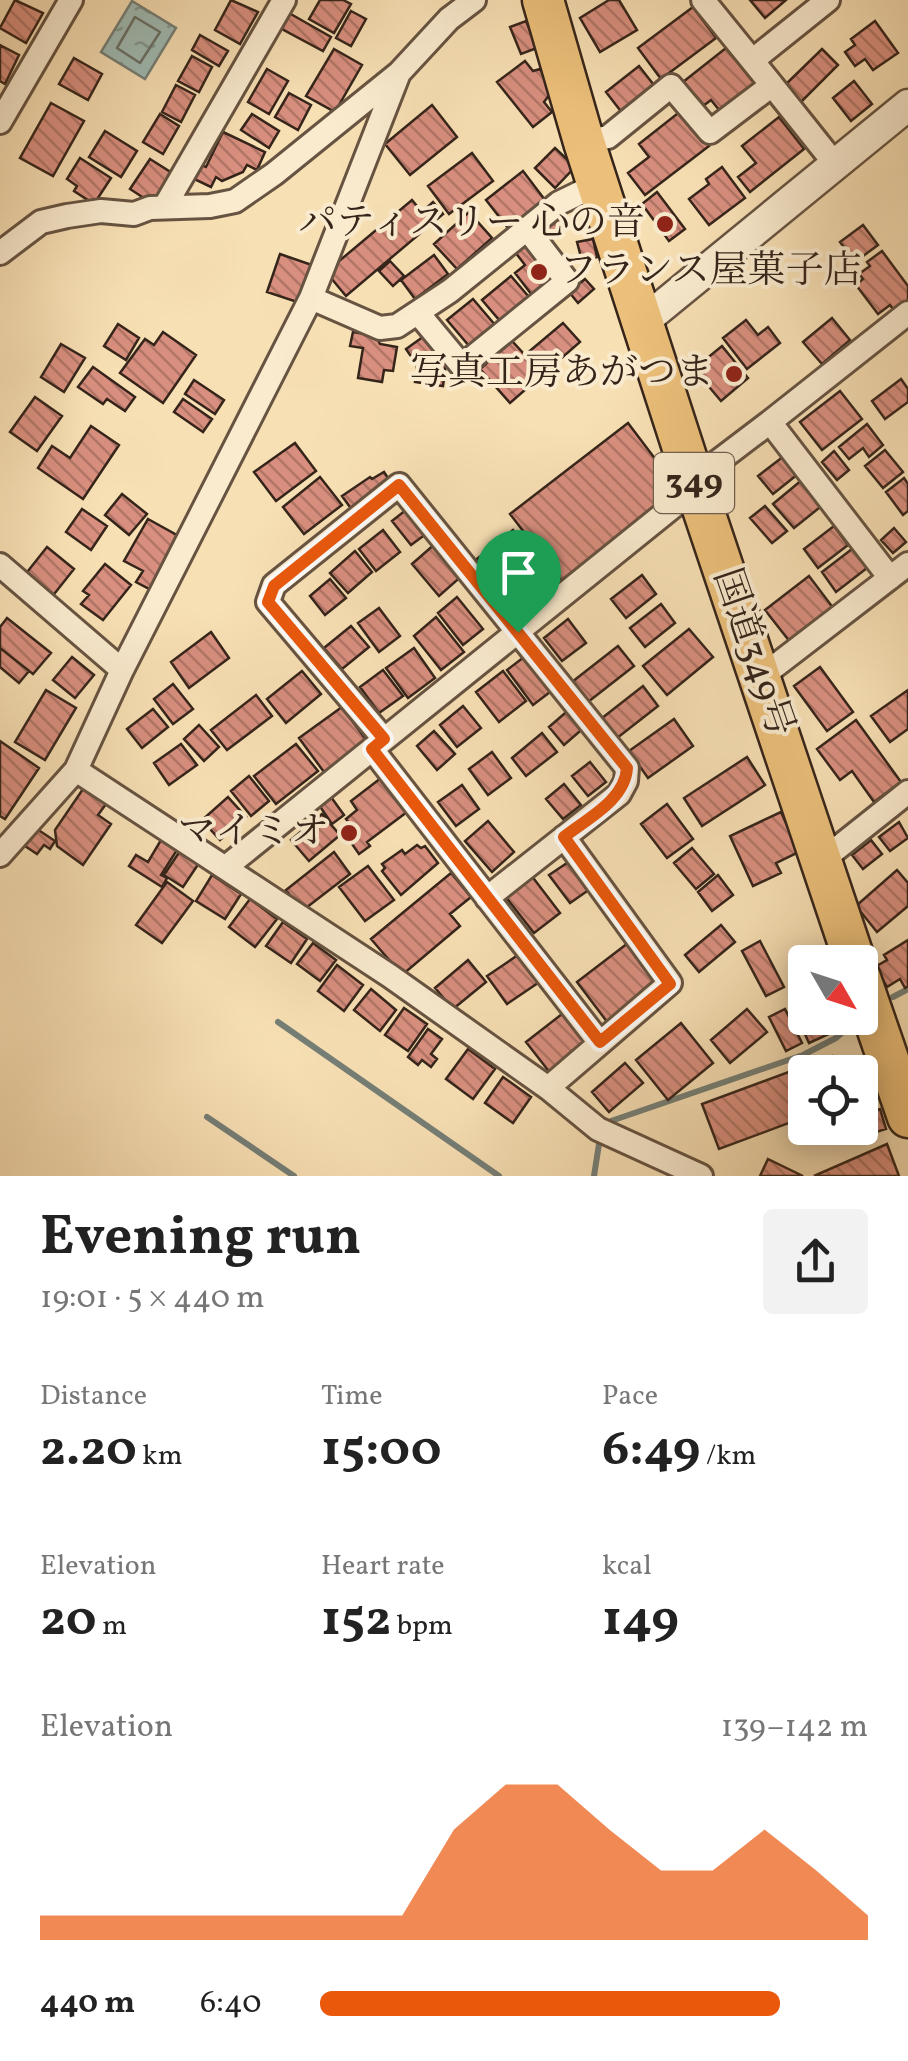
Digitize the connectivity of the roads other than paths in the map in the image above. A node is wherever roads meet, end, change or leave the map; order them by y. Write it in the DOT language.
graph roads {
  1 [pos="70,0"];
  2 [pos="284,0"];
  3 [pos="474,0"];
  4 [pos="544,0"];
  5 [pos="703,0"];
  6 [pos="828,0"];
  7 [pos="753,60"];
  8 [pos="399,73"];
  9 [pos="772,84"];
  10 [pos="908,105"];
  11 [pos="0,122"];
  12 [pos="584,142"];
  13 [pos="835,164"];
  14 [pos="598,184"];
  15 [pos="165,206"];
  16 [pos="528,230"];
  17 [pos="0,254"];
  18 [pos="310,298"];
  19 [pos="908,313"];
  20 [pos="418,314"];
  21 [pos="644,321"];
  22 [pos="770,422"];
  23 [pos="696,488"];
  24 [pos="0,565"];
  25 [pos="899,571"];
  26 [pos="518,632"];
  27 [pos="122,670"];
  28 [pos="762,677"];
  29 [pos="378,744"];
  30 [pos="76,770"];
  31 [pos="908,792"];
  32 [pos="564,837"];
  33 [pos="0,856"];
  34 [pos="820,862"];
  35 [pos="226,867"];
  36 [pos="487,898"];
  37 [pos="848,945"];
  38 [pos="878,1030"];
  39 [pos="600,1042"];
  40 [pos="548,1088"];
  41 [pos="908,1117"];
  42 [pos="700,1176"];
  1 -- 11 [label="street"];
  2 -- 15 [label="street"];
  3 -- 8 [label="street"];
  4 -- 12 [label="highway, 国道349号 / 349"];
  5 -- 7 [label="street"];
  6 -- 7 [label="street"];
  7 -- 9 [label="street"];
  8 -- 15 [label="street"];
  8 -- 18 [label="street"];
  9 -- 12 [label="street"];
  9 -- 13 [label="street"];
  10 -- 13 [label="street"];
  12 -- 14 [label="highway, 国道349号 / 349"];
  13 -- 21 [label="street"];
  14 -- 16 [label="street"];
  14 -- 21 [label="highway, 国道349号 / 349"];
  15 -- 17 [label="street"];
  16 -- 20 [label="street"];
  16 -- 20 [label="street"];
  18 -- 20 [label="street"];
  18 -- 27 [label="street"];
  19 -- 22 [label="street"];
  21 -- 23 [label="highway, 国道349号 / 349"];
  22 -- 23 [label="street"];
  22 -- 25 [label="street"];
  23 -- 26 [label="street"];
  23 -- 28 [label="highway, 国道349号 / 349"];
  24 -- 27 [label="street"];
  25 -- 28 [label="street"];
  26 -- 29 [label="street"];
  26 -- 29 [label="street"];
  26 -- 32 [label="street"];
  27 -- 30 [label="street"];
  28 -- 34 [label="highway, 国道349号 / 349"];
  29 -- 35 [label="street"];
  29 -- 36 [label="street"];
  30 -- 33 [label="street"];
  30 -- 35 [label="street"];
  31 -- 34 [label="street"];
  32 -- 36 [label="street"];
  32 -- 39 [label="street"];
  34 -- 37 [label="highway, 国道349号 / 349"];
  35 -- 40 [label="street"];
  36 -- 39 [label="street"];
  38 -- 41 [label="highway"];
  39 -- 40 [label="street"];
  40 -- 42 [label="street"];
}
